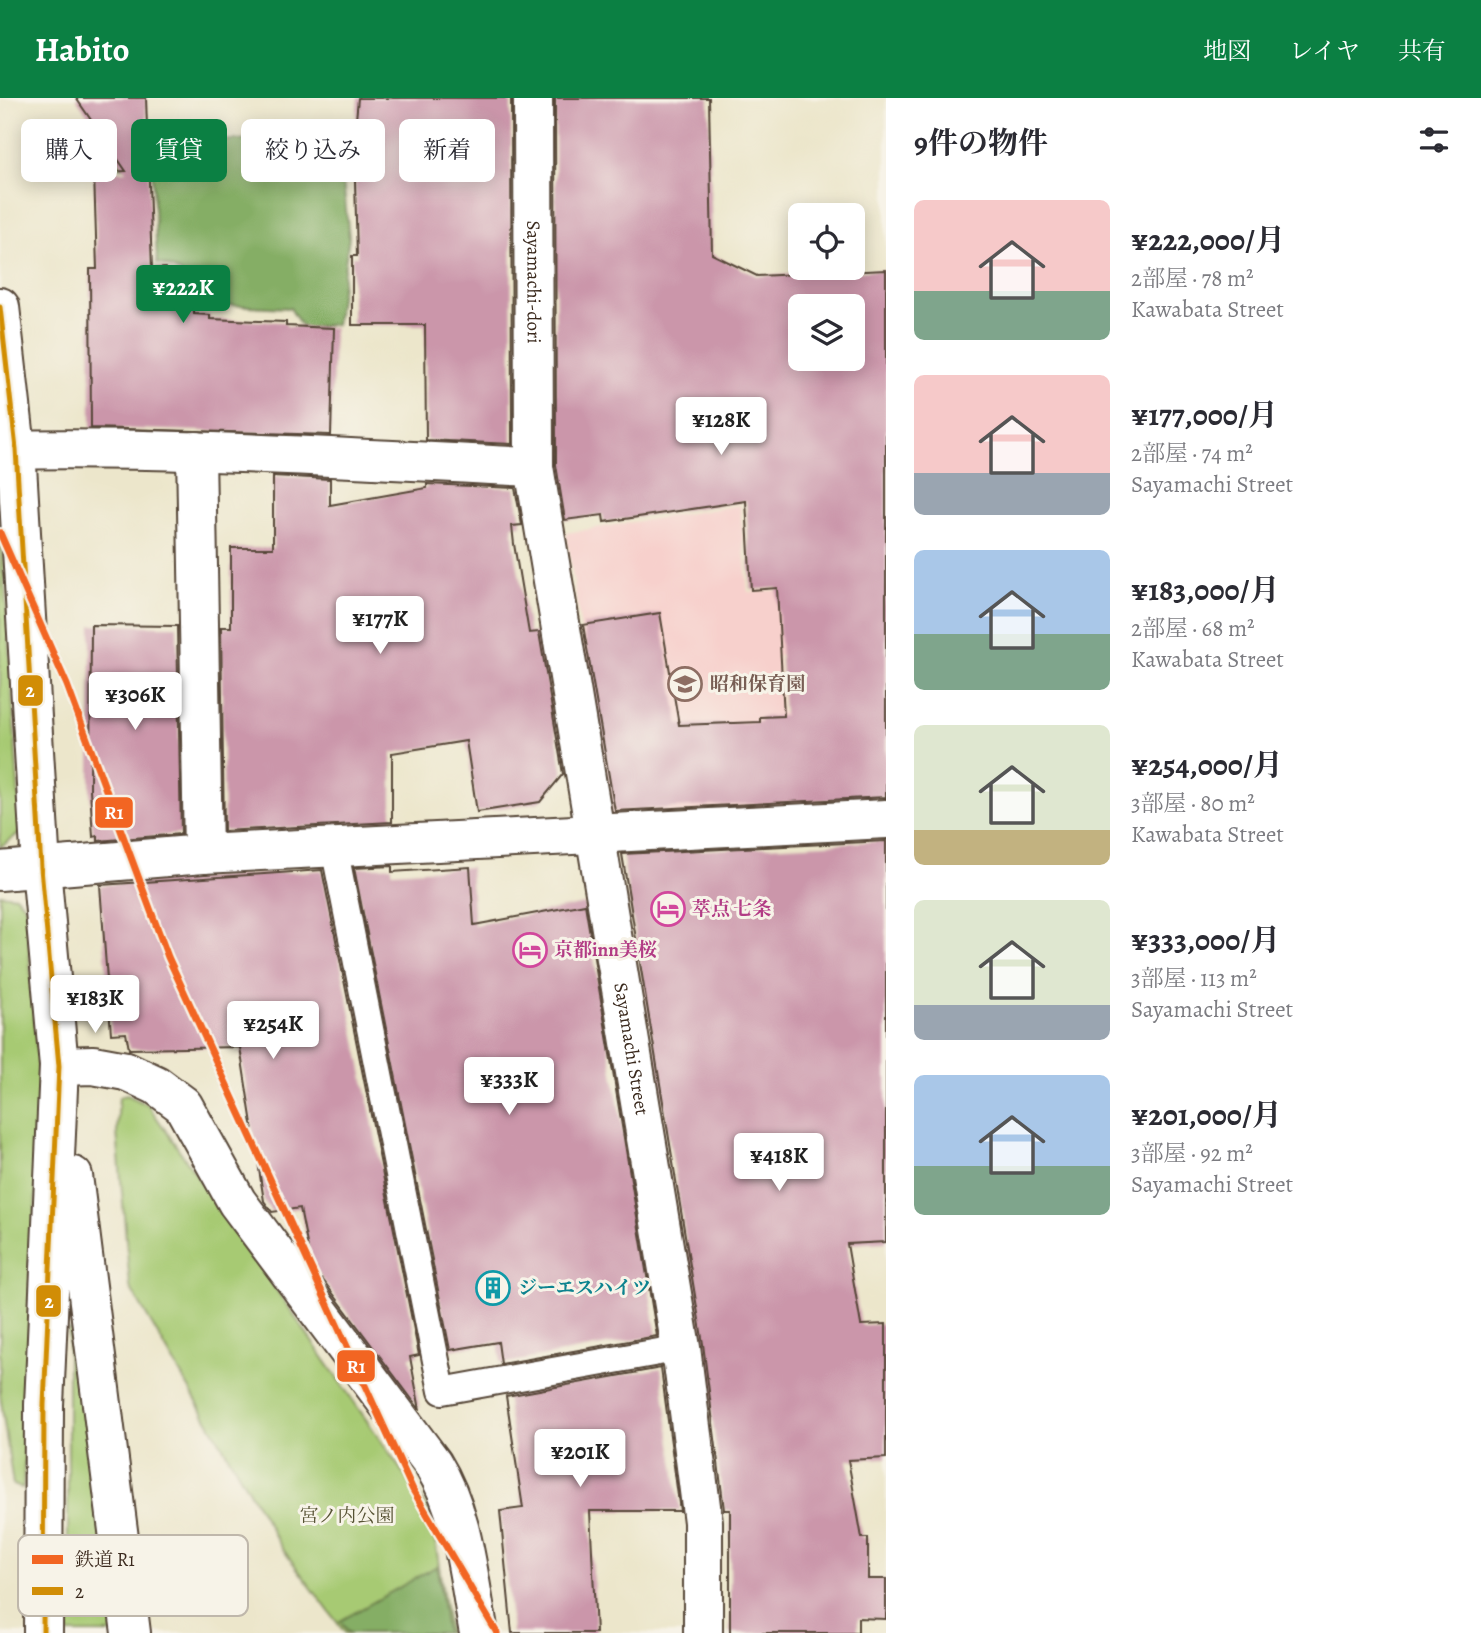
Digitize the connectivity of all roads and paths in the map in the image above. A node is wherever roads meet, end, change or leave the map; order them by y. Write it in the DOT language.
graph roads {
  1 [pos="533,98"];
  2 [pos="0,307"];
  3 [pos="8,450"];
  4 [pos="196,451"];
  5 [pos="534,467"];
  6 [pos="886,819"];
  7 [pos="595,834"];
  8 [pos="334,848"];
  9 [pos="203,854"];
  10 [pos="41,868"];
  11 [pos="0,871"];
  12 [pos="59,1066"];
  13 [pos="681,1348"];
  14 [pos="43,1535"];
  15 [pos="119,1535"];
  16 [pos="479,1633"];
  17 [pos="703,1633"];
  1 -- 5 [label="street, Sayamachi-dori"];
  2 -- 3 [label="street"];
  3 -- 4 [label="street"];
  3 -- 10 [label="street"];
  4 -- 5 [label="street"];
  4 -- 9 [label="street"];
  5 -- 7 [label="street, Sayamachi Street"];
  6 -- 7 [label="street"];
  7 -- 8 [label="street"];
  7 -- 13 [label="street, Sayamachi Street"];
  8 -- 9 [label="street"];
  8 -- 13 [label="lane"];
  9 -- 10 [label="street"];
  10 -- 11 [label="street"];
  10 -- 12 [label="street"];
  12 -- 14 [label="street"];
  12 -- 15 [label="street"];
  12 -- 16 [label="street"];
  13 -- 17 [label="street, Sayamachi Street"];
}
